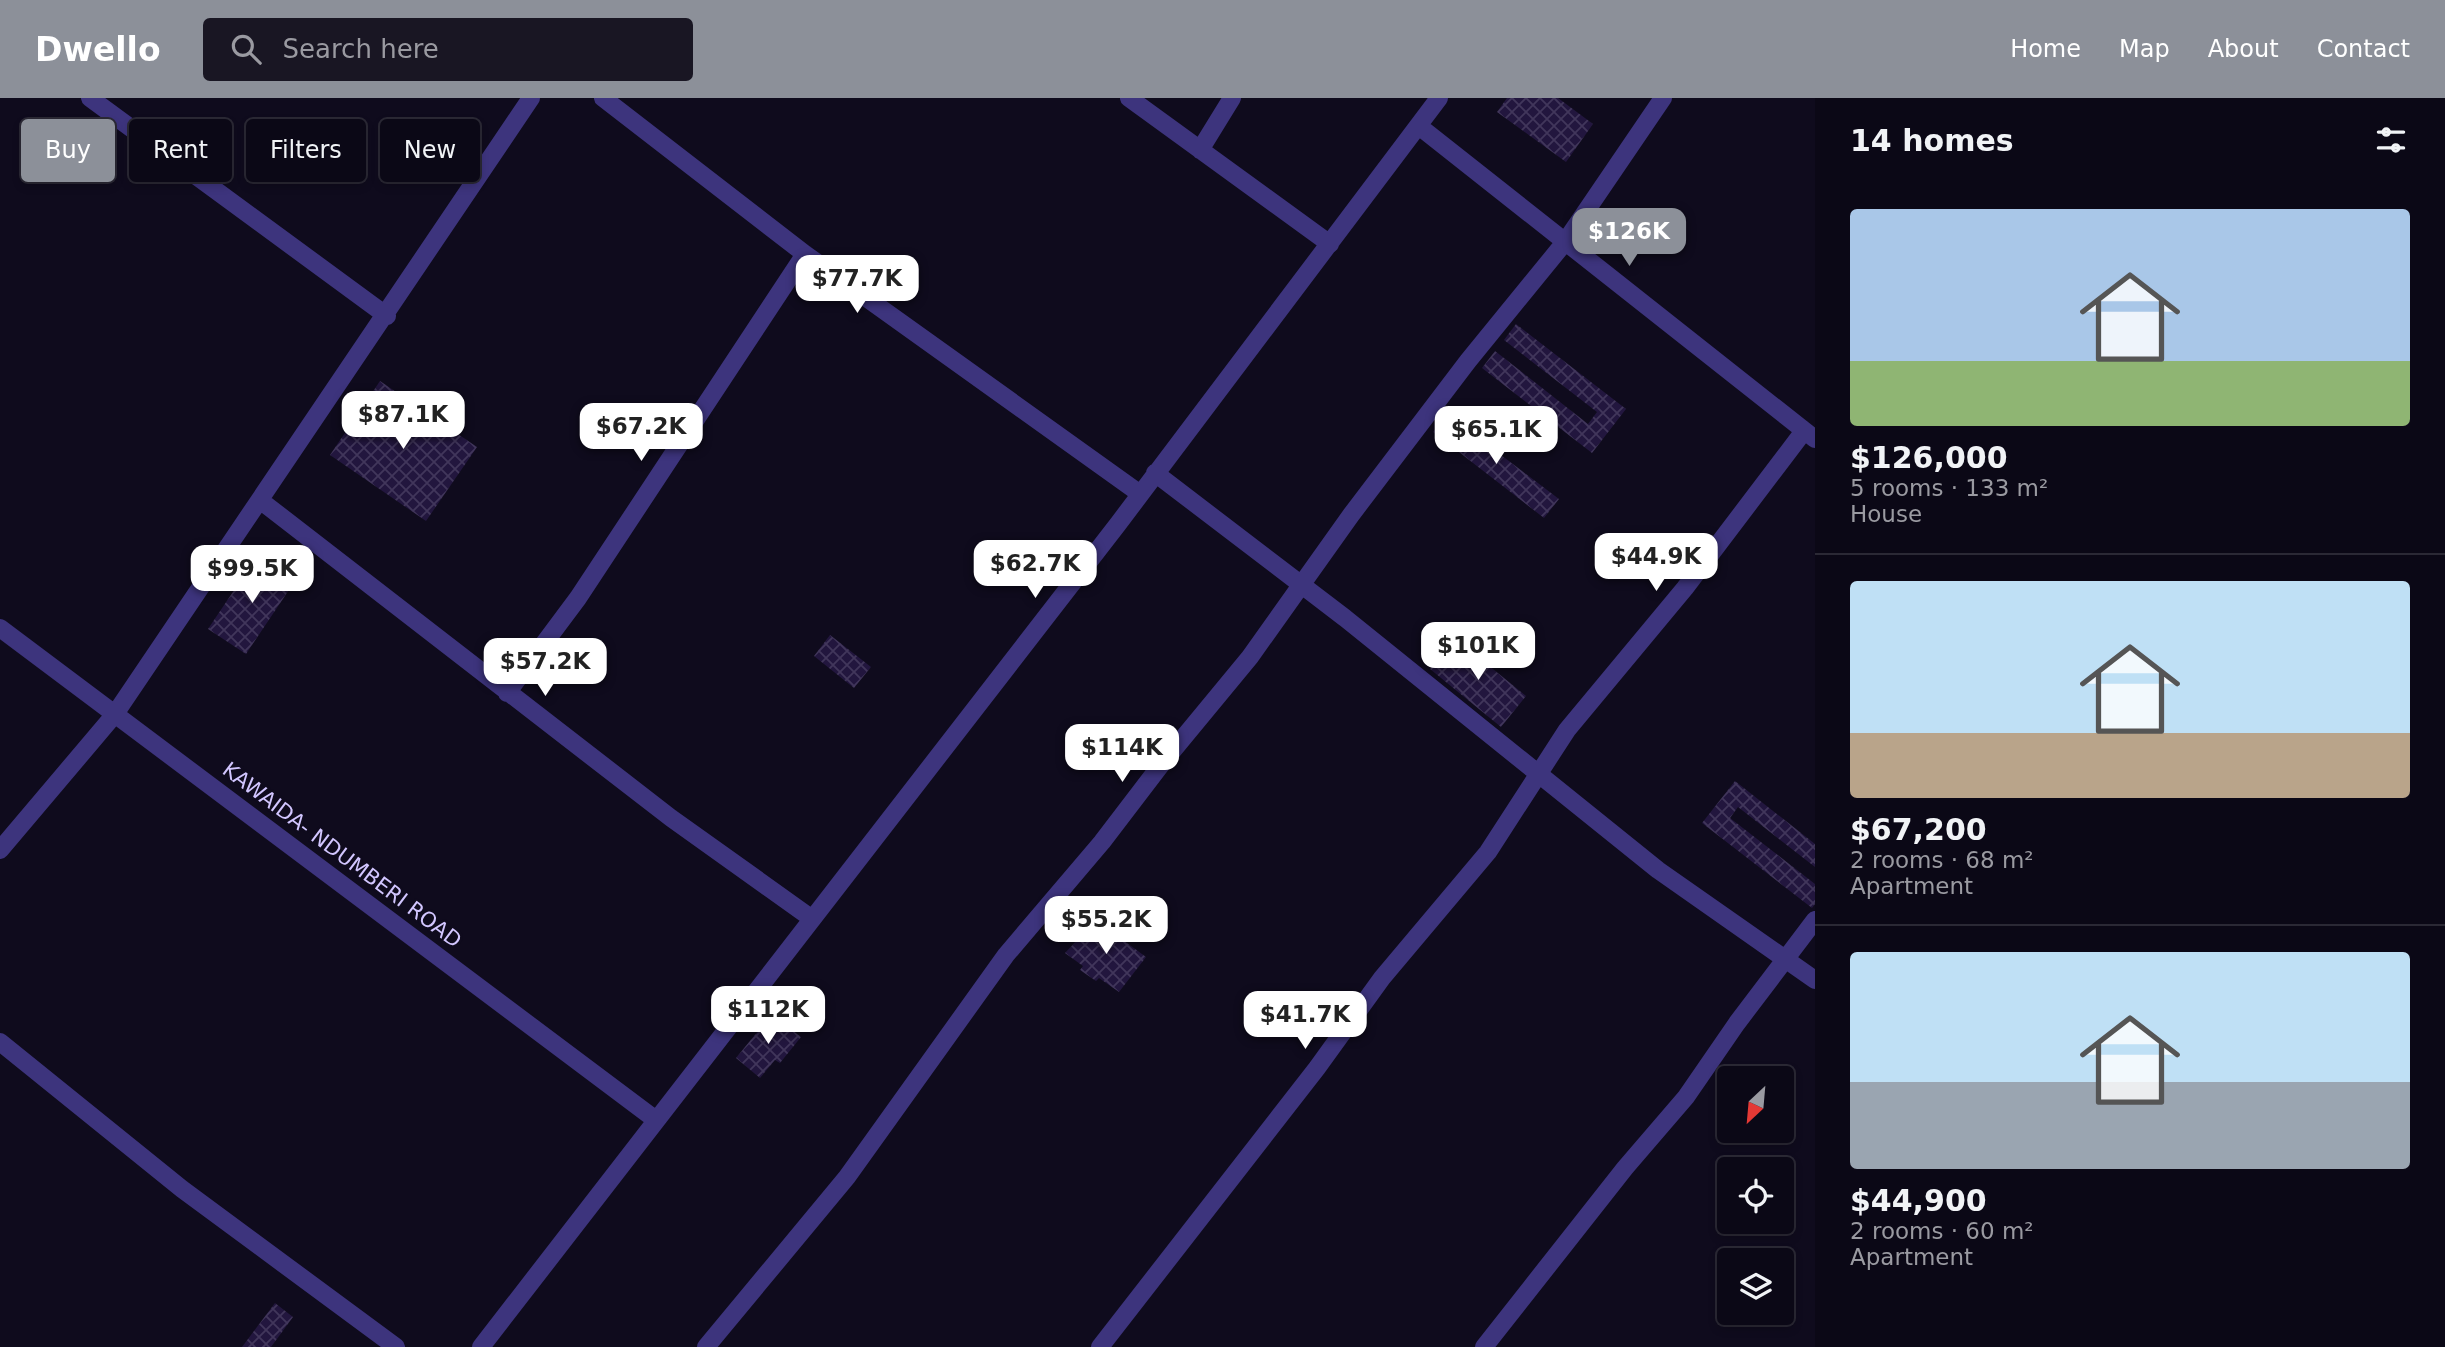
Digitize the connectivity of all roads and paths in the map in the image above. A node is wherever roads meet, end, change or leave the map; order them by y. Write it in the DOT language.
graph roads {
  1 [pos="90,98"];
  2 [pos="531,98"];
  3 [pos="603,98"];
  4 [pos="1129,98"];
  5 [pos="1232,98"];
  6 [pos="1439,98"];
  7 [pos="1663,98"];
  8 [pos="1420,127"];
  9 [pos="1200,150"];
  10 [pos="1565,242"];
  11 [pos="1329,244"];
  12 [pos="804,254"];
  13 [pos="387,316"];
  14 [pos="1809,435"];
  15 [pos="1155,473"];
  16 [pos="1139,493"];
  17 [pos="261,501"];
  18 [pos="1303,586"];
  19 [pos="0,628"];
  20 [pos="508,693"];
  21 [pos="115,714"];
  22 [pos="1538,775"];
  23 [pos="0,850"];
  24 [pos="811,918"];
  25 [pos="1815,920"];
  26 [pos="1786,957"];
  27 [pos="1815,980"];
  28 [pos="0,1042"];
  29 [pos="656,1120"];
  30 [pos="396,1347"];
  31 [pos="481,1347"];
  32 [pos="706,1347"];
  33 [pos="1100,1347"];
  34 [pos="1484,1347"];
  1 -- 13 [label="street"];
  2 -- 13 [label="street"];
  3 -- 12 [label="street"];
  4 -- 9 [label="street"];
  5 -- 9 [label="street"];
  6 -- 8 [label="street"];
  7 -- 10 [label="street"];
  8 -- 10 [label="street"];
  8 -- 11 [label="street"];
  9 -- 11 [label="street"];
  10 -- 14 [label="street"];
  10 -- 18 [label="street"];
  11 -- 15 [label="street"];
  12 -- 16 [label="street"];
  12 -- 20 [label="street"];
  13 -- 17 [label="street"];
  14 -- 22 [label="street"];
  15 -- 16 [label="street"];
  15 -- 18 [label="street"];
  16 -- 24 [label="street"];
  17 -- 20 [label="street"];
  17 -- 21 [label="street"];
  18 -- 22 [label="street"];
  18 -- 32 [label="street"];
  19 -- 21 [label="street, KAWAIDA- NDUMBERI ROAD"];
  20 -- 24 [label="street"];
  21 -- 23 [label="street"];
  21 -- 29 [label="street, KAWAIDA- NDUMBERI ROAD"];
  22 -- 26 [label="street"];
  22 -- 33 [label="street"];
  24 -- 29 [label="street"];
  25 -- 26 [label="street"];
  26 -- 27 [label="street"];
  26 -- 34 [label="street"];
  28 -- 30 [label="street"];
  29 -- 31 [label="street"];
}
